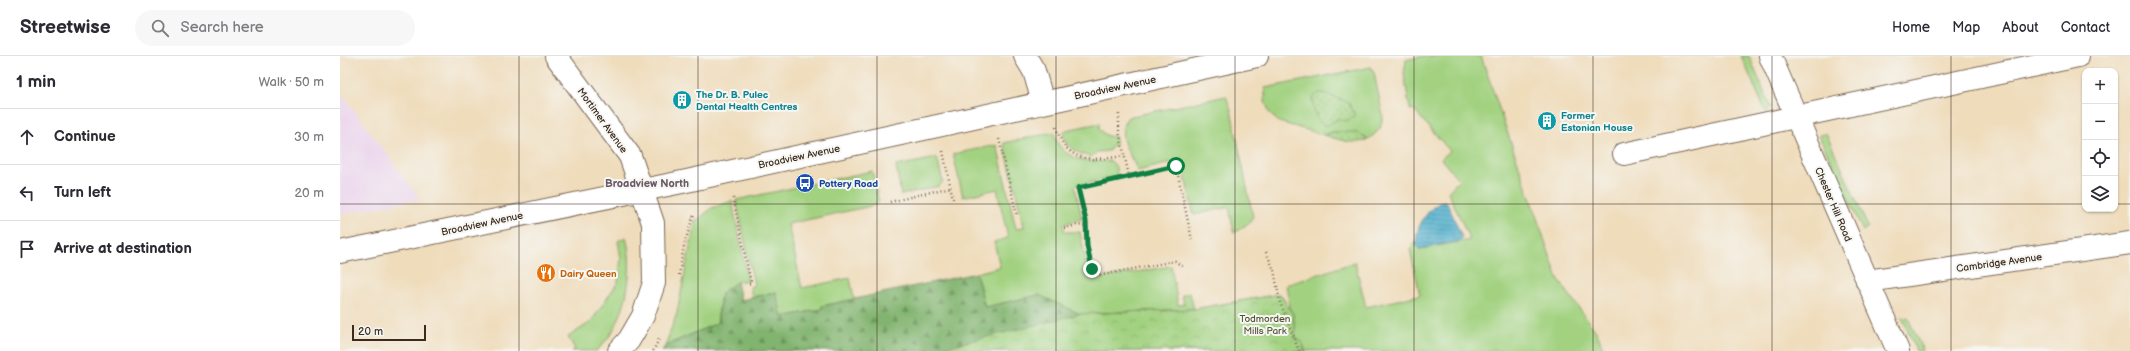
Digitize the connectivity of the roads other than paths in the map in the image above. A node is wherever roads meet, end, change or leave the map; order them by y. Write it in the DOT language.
graph roads {
  1 [pos="556,56"];
  2 [pos="1025,56"];
  3 [pos="1257,56"];
  4 [pos="1770,56"];
  5 [pos="2078,56"];
  6 [pos="1043,102"];
  7 [pos="1797,116"];
  8 [pos="1624,154"];
  9 [pos="642,189"];
  10 [pos="2130,243"];
  11 [pos="340,252"];
  12 [pos="1867,281"];
  13 [pos="619,351"];
  14 [pos="1898,351"];
  1 -- 9 [label="street, Mortimer Avenue"];
  2 -- 6 [label="street"];
  3 -- 6 [label="street, Broadview Avenue"];
  4 -- 7 [label="street, Chester Hill Road"];
  5 -- 7 [label="street"];
  6 -- 9 [label="street, Broadview Avenue"];
  7 -- 8 [label="street"];
  7 -- 12 [label="street, Chester Hill Road"];
  9 -- 11 [label="street, Broadview Avenue"];
  9 -- 13 [label="street"];
  10 -- 12 [label="street, Cambridge Avenue"];
  12 -- 14 [label="street, Chester Hill Road"];
}
